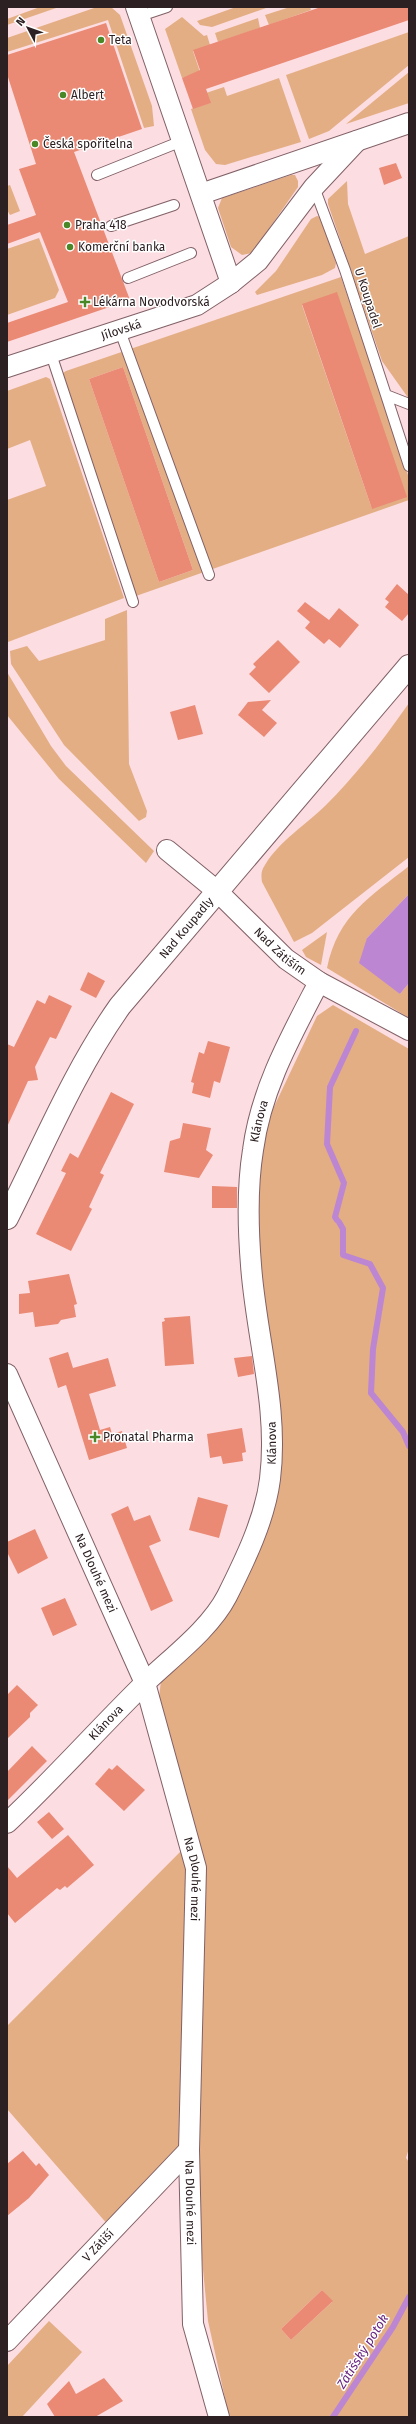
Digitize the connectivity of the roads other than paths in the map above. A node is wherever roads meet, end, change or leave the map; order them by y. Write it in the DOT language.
graph roads {
  1 [pos="167,7"];
  2 [pos="138,12"];
  3 [pos="409,123"];
  4 [pos="182,141"];
  5 [pos="357,141"];
  6 [pos="97,175"];
  7 [pos="314,187"];
  8 [pos="201,194"];
  9 [pos="174,205"];
  10 [pos="111,226"];
  11 [pos="191,253"];
  12 [pos="128,278"];
  13 [pos="231,283"];
  14 [pos="120,331"];
  15 [pos="51,354"];
  16 [pos="7,367"];
  17 [pos="386,395"];
  18 [pos="409,404"];
  19 [pos="409,466"];
  20 [pos="209,575"];
  21 [pos="133,602"];
  22 [pos="409,666"];
  23 [pos="167,850"];
  24 [pos="217,891"];
  25 [pos="320,982"];
  26 [pos="409,1030"];
  27 [pos="7,1218"];
  28 [pos="7,1374"];
  29 [pos="146,1683"];
  30 [pos="7,1823"];
  31 [pos="189,2150"];
  32 [pos="7,2341"];
  33 [pos="219,2417"];
  1 -- 2 [label="lane"];
  2 -- 4 [label="street"];
  3 -- 5 [label="street, Jílovská"];
  4 -- 6 [label="lane"];
  4 -- 8 [label="street"];
  5 -- 7 [label="street, Jílovská"];
  5 -- 8 [label="street, Jílovská"];
  7 -- 13 [label="street, Jílovská"];
  7 -- 17 [label="lane, U Koupadel"];
  8 -- 13 [label="street"];
  9 -- 10 [label="lane"];
  11 -- 12 [label="lane"];
  13 -- 14 [label="street, Jílovská"];
  14 -- 15 [label="street, Jílovská"];
  14 -- 20 [label="lane"];
  15 -- 16 [label="street, Jílovská"];
  15 -- 21 [label="lane"];
  17 -- 18 [label="lane"];
  17 -- 19 [label="lane, U Koupadel"];
  22 -- 24 [label="street, Nad Koupadly"];
  23 -- 24 [label="street, Nad Zátiším"];
  24 -- 25 [label="street, Nad Zátiším"];
  24 -- 27 [label="street, Nad Koupadly"];
  25 -- 26 [label="street, Nad Zátiším"];
  25 -- 29 [label="street, Klánova"];
  28 -- 29 [label="street, Na Dlouhé mezi"];
  29 -- 30 [label="street, Klánova"];
  29 -- 31 [label="street, Na Dlouhé mezi"];
  31 -- 32 [label="street, V Zátiší"];
  31 -- 33 [label="street, Na Dlouhé mezi"];
}
